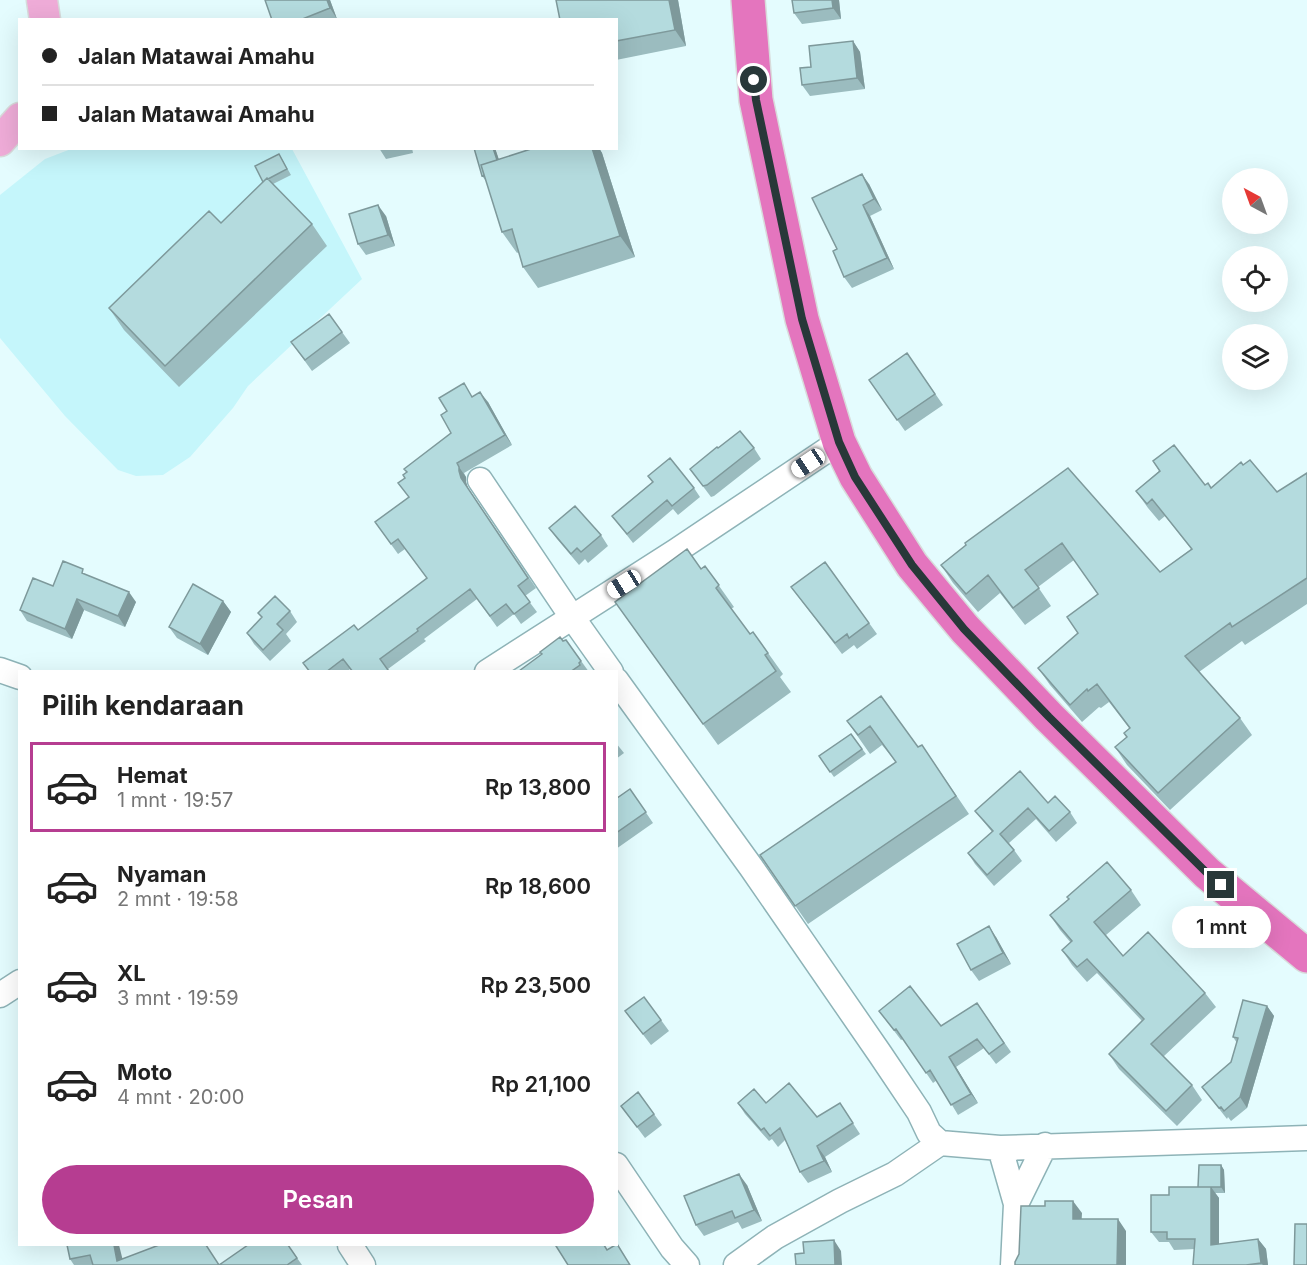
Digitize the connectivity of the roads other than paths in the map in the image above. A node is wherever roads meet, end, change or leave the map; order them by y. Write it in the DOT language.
graph roads {
  1 [pos="42,0"];
  2 [pos="748,0"];
  3 [pos="45,18"];
  4 [pos="18,120"];
  5 [pos="0,141"];
  6 [pos="839,442"];
  7 [pos="480,480"];
  8 [pos="572,617"];
  9 [pos="0,670"];
  10 [pos="491,670"];
  11 [pos="610,670"];
  12 [pos="18,676"];
  13 [pos="618,683"];
  14 [pos="1307,956"];
  15 [pos="18,983"];
  16 [pos="0,995"];
  17 [pos="1307,1138"];
  18 [pos="940,1143"];
  19 [pos="1045,1145"];
  20 [pos="1000,1148"];
  21 [pos="618,1168"];
  22 [pos="1016,1204"];
  23 [pos="351,1246"];
  24 [pos="363,1265"];
  25 [pos="687,1265"];
  26 [pos="736,1265"];
  27 [pos="1012,1265"];
  1 -- 3 [label="main road"];
  2 -- 6 [label="highway"];
  4 -- 5 [label="main road"];
  6 -- 8 [label="street"];
  6 -- 14 [label="highway"];
  7 -- 8 [label="street"];
  8 -- 10 [label="street"];
  8 -- 11 [label="street"];
  9 -- 12 [label="street"];
  13 -- 18 [label="street"];
  15 -- 16 [label="street"];
  17 -- 19 [label="street"];
  18 -- 20 [label="street"];
  18 -- 26 [label="street"];
  19 -- 20 [label="street"];
  19 -- 22 [label="street"];
  20 -- 22 [label="street"];
  21 -- 25 [label="street"];
  22 -- 27 [label="street"];
  23 -- 24 [label="street"];
}
